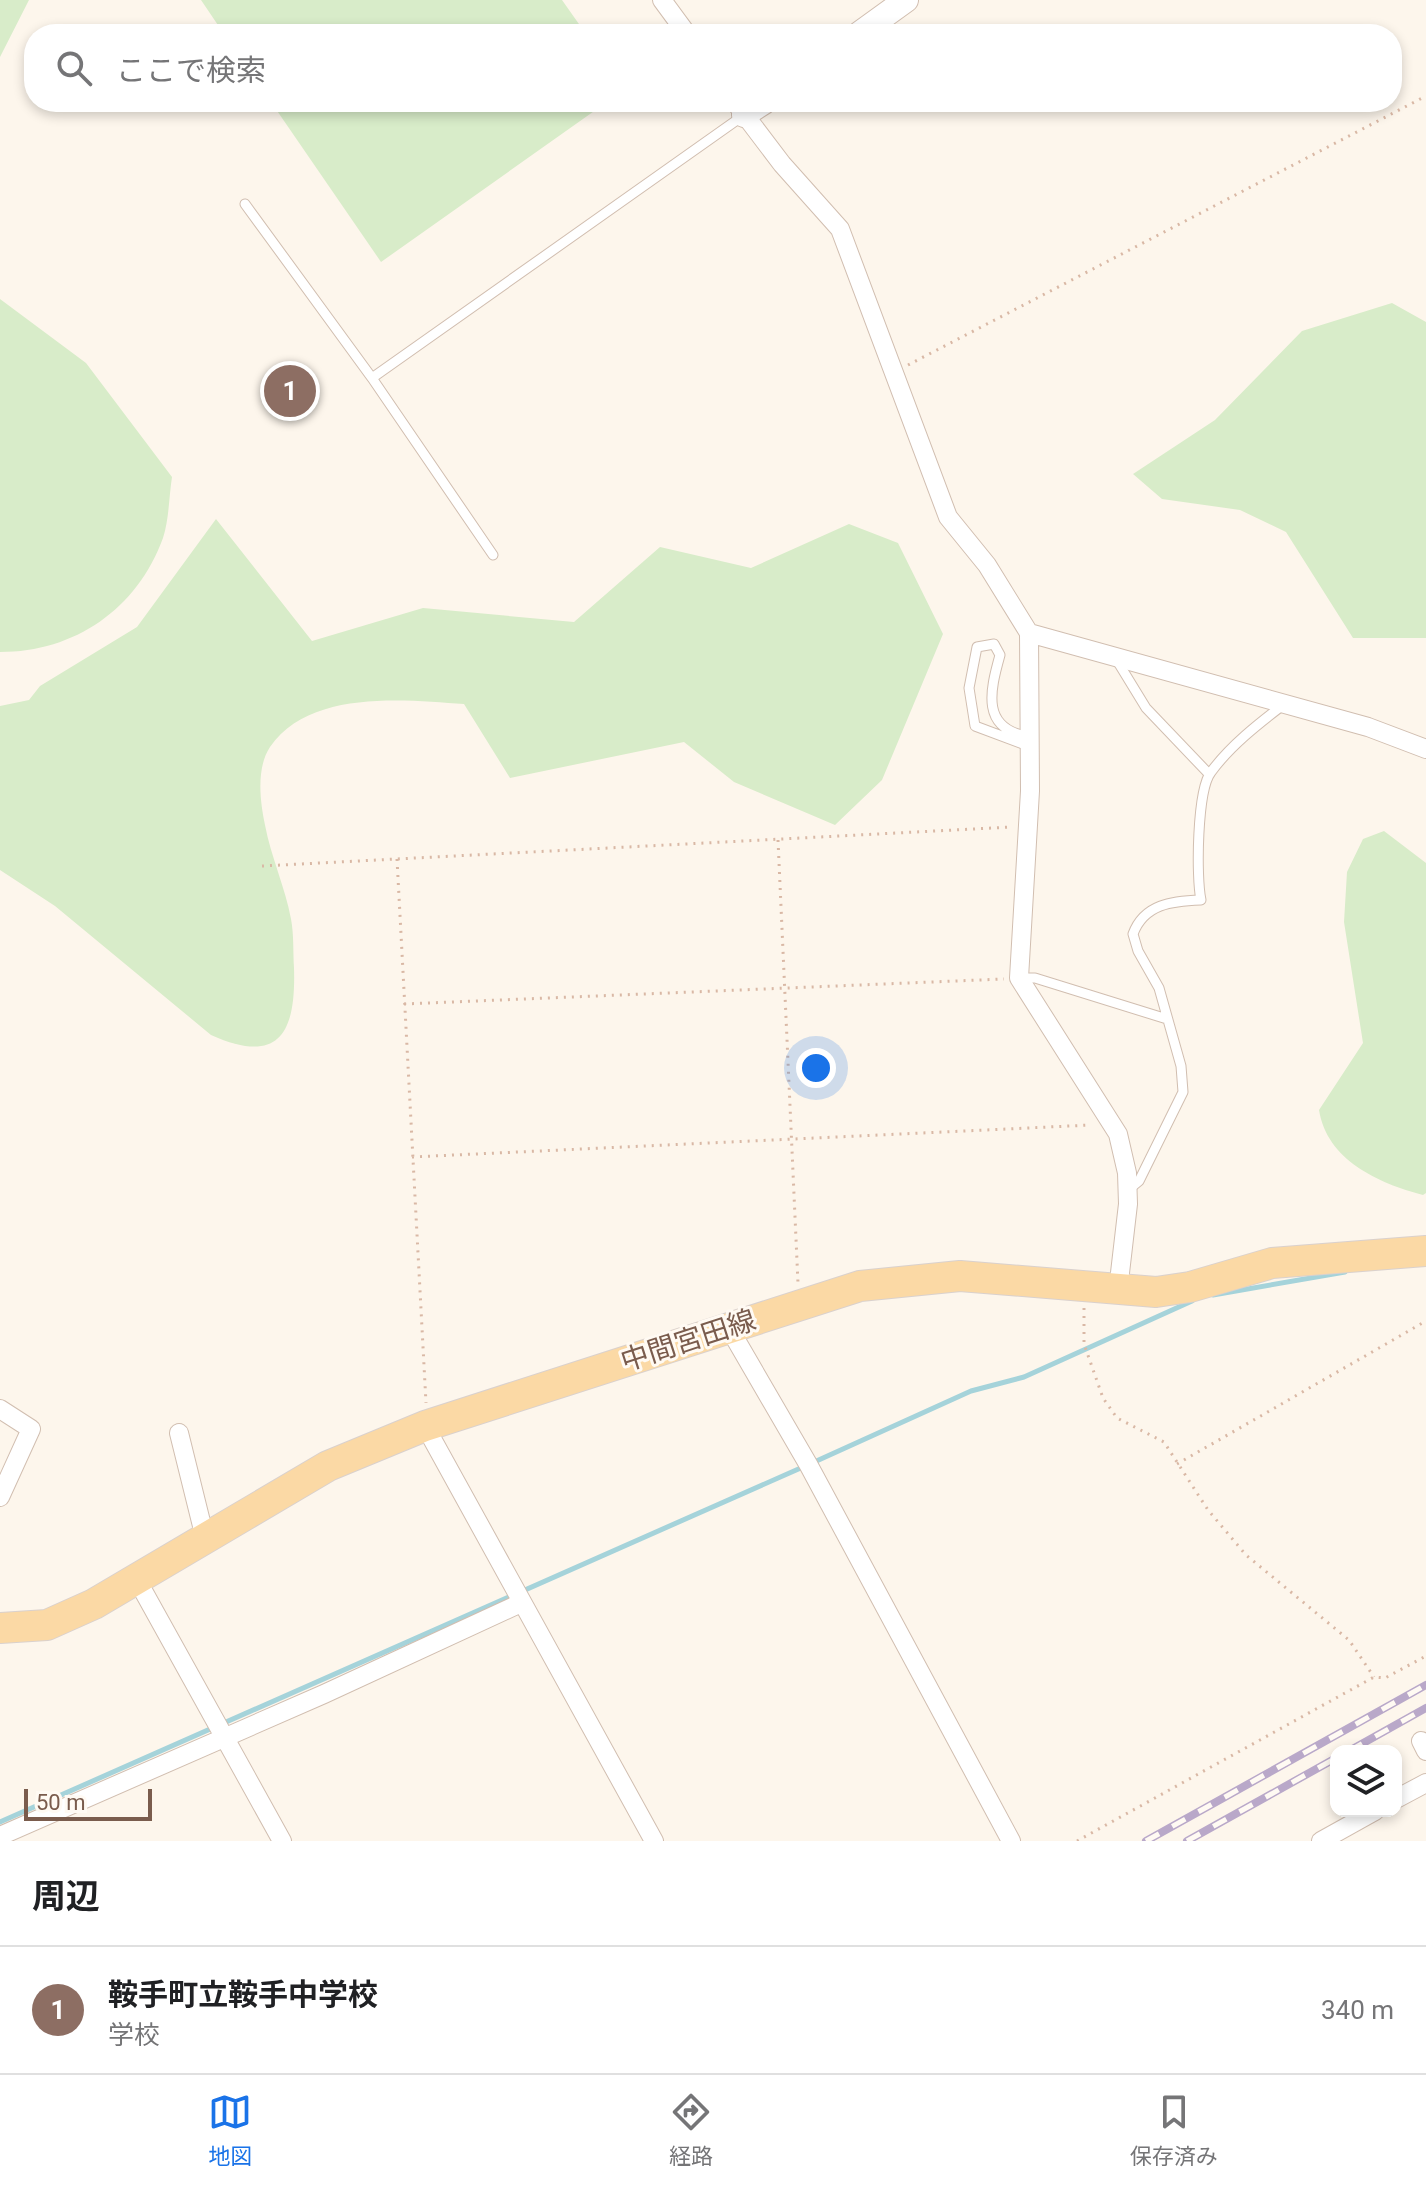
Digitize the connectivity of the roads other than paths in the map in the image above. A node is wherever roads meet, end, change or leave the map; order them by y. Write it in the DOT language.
graph roads {
  1 [pos="662,0"];
  2 [pos="906,0"];
  3 [pos="680,24"];
  4 [pos="873,24"];
  5 [pos="740,112"];
  6 [pos="752,112"];
  7 [pos="245,204"];
  8 [pos="372,378"];
  9 [pos="493,555"];
  10 [pos="1029,633"];
  11 [pos="1115,657"];
  12 [pos="1285,704"];
  13 [pos="1031,742"];
  14 [pos="1426,749"];
  15 [pos="1209,774"];
  16 [pos="1019,978"];
  17 [pos="1167,1019"];
  18 [pos="1128,1190"];
  19 [pos="1426,1251"];
  20 [pos="1118,1290"];
  21 [pos="729,1328"];
  22 [pos="0,1409"];
  23 [pos="428,1425"];
  24 [pos="179,1433"];
  25 [pos="0,1497"];
  26 [pos="205,1538"];
  27 [pos="136,1578"];
  28 [pos="521,1603"];
  29 [pos="0,1628"];
  30 [pos="224,1736"];
  31 [pos="1426,1783"];
  32 [pos="1402,1796"];
  33 [pos="1364,1817"];
  34 [pos="0,1836"];
  35 [pos="282,1841"];
  36 [pos="654,1841"];
  37 [pos="1011,1841"];
  38 [pos="1321,1841"];
  1 -- 3 [label="street"];
  2 -- 4 [label="street"];
  5 -- 8 [label="lane"];
  6 -- 10 [label="street"];
  7 -- 8 [label="lane"];
  8 -- 9 [label="lane"];
  10 -- 11 [label="street"];
  10 -- 13 [label="street"];
  11 -- 12 [label="street"];
  11 -- 15 [label="lane"];
  12 -- 14 [label="street"];
  12 -- 15 [label="lane"];
  13 -- 13 [label="lane"];
  13 -- 16 [label="street"];
  15 -- 17 [label="lane"];
  16 -- 17 [label="lane"];
  16 -- 18 [label="street"];
  17 -- 18 [label="lane"];
  18 -- 20 [label="street"];
  19 -- 20 [label="main road, 中間宮田線"];
  20 -- 21 [label="main road, 中間宮田線"];
  21 -- 23 [label="main road, 中間宮田線"];
  21 -- 37 [label="street"];
  22 -- 25 [label="street"];
  23 -- 26 [label="main road, 中間宮田線"];
  23 -- 28 [label="street"];
  24 -- 26 [label="street"];
  26 -- 27 [label="main road, 中間宮田線"];
  27 -- 29 [label="main road, 中間宮田線"];
  27 -- 30 [label="street"];
  28 -- 30 [label="street"];
  28 -- 36 [label="street"];
  30 -- 34 [label="street"];
  30 -- 35 [label="street"];
  31 -- 32 [label="street"];
  33 -- 38 [label="street"];
}
